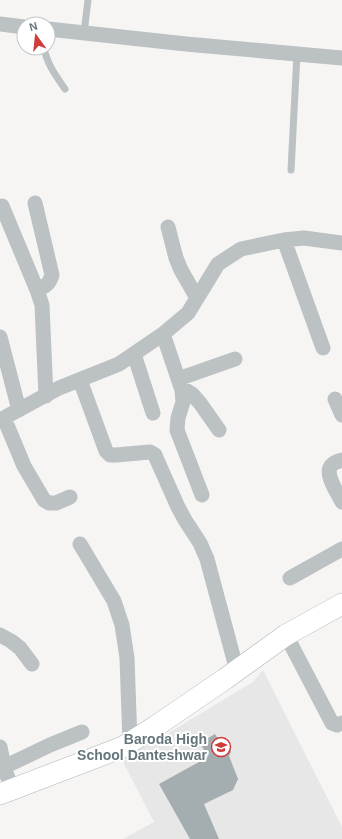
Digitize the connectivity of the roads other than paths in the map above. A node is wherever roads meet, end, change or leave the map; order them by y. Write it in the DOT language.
graph roads {
  1 [pos="88,0"];
  2 [pos="0,24"];
  3 [pos="16,26"];
  4 [pos="56,30"];
  5 [pos="84,33"];
  6 [pos="298,54"];
  7 [pos="46,56"];
  8 [pos="342,58"];
  9 [pos="65,89"];
  10 [pos="291,170"];
  11 [pos="35,203"];
  12 [pos="2,206"];
  13 [pos="168,227"];
  14 [pos="284,240"];
  15 [pos="342,242"];
  16 [pos="37,290"];
  17 [pos="198,298"];
  18 [pos="163,334"];
  19 [pos="0,337"];
  20 [pos="323,348"];
  21 [pos="134,354"];
  22 [pos="3,355"];
  23 [pos="235,359"];
  24 [pos="80,380"];
  25 [pos="180,383"];
  26 [pos="46,396"];
  27 [pos="335,399"];
  28 [pos="19,410"];
  29 [pos="153,413"];
  30 [pos="342,415"];
  31 [pos="2,419"];
  32 [pos="219,430"];
  33 [pos="342,460"];
  34 [pos="202,495"];
  35 [pos="70,497"];
  36 [pos="342,502"];
  37 [pos="80,544"];
  38 [pos="342,549"];
  39 [pos="290,578"];
  40 [pos="342,604"];
  41 [pos="0,635"];
  42 [pos="286,635"];
  43 [pos="32,664"];
  44 [pos="237,670"];
  45 [pos="342,723"];
  46 [pos="82,732"];
  47 [pos="130,742"];
  48 [pos="0,747"];
  49 [pos="4,767"];
  50 [pos="6,791"];
  1 -- 5 [label="lane"];
  2 -- 3 [label="street"];
  4 -- 5 [label="street"];
  5 -- 6 [label="street"];
  6 -- 8 [label="street"];
  6 -- 10 [label="lane"];
  7 -- 9 [label="lane"];
  11 -- 16 [label="street"];
  12 -- 16 [label="street"];
  13 -- 17 [label="street"];
  14 -- 15 [label="street"];
  14 -- 17 [label="street"];
  14 -- 20 [label="street"];
  16 -- 26 [label="street"];
  17 -- 18 [label="street"];
  18 -- 21 [label="street"];
  18 -- 25 [label="street"];
  19 -- 22 [label="street"];
  21 -- 24 [label="street"];
  21 -- 29 [label="street"];
  22 -- 28 [label="street"];
  23 -- 25 [label="street"];
  24 -- 26 [label="street"];
  24 -- 44 [label="street"];
  25 -- 32 [label="street"];
  25 -- 34 [label="street"];
  26 -- 28 [label="street"];
  27 -- 30 [label="street"];
  28 -- 31 [label="street"];
  31 -- 35 [label="street"];
  33 -- 36 [label="street"];
  37 -- 47 [label="street"];
  38 -- 39 [label="street"];
  40 -- 42 [label="street"];
  41 -- 43 [label="street"];
  42 -- 44 [label="street"];
  42 -- 45 [label="street"];
  44 -- 47 [label="street"];
  46 -- 49 [label="street"];
  47 -- 50 [label="street"];
  48 -- 49 [label="street"];
  49 -- 50 [label="street"];
}
